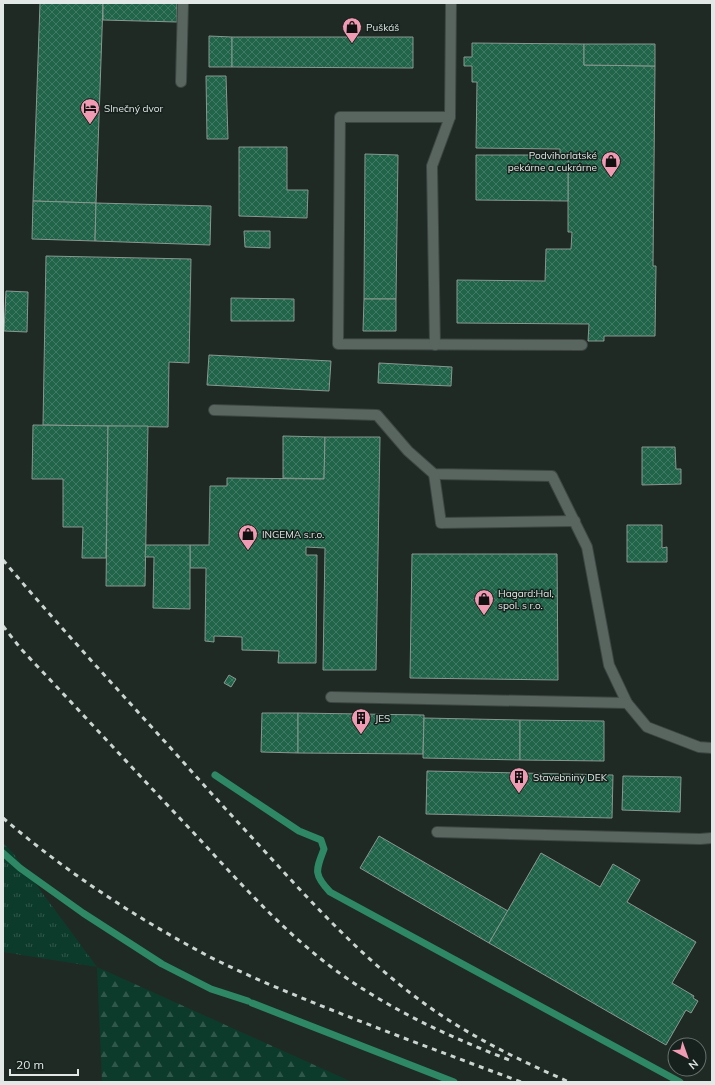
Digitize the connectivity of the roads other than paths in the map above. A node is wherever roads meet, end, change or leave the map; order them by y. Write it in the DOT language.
graph roads {
  1 [pos="183,3"];
  2 [pos="451,3"];
  3 [pos="181,82"];
  4 [pos="450,117"];
  5 [pos="435,345"];
  6 [pos="582,345"];
  7 [pos="214,410"];
  8 [pos="434,474"];
  9 [pos="575,521"];
  10 [pos="331,697"];
  11 [pos="627,703"];
  12 [pos="712,748"];
  13 [pos="437,832"];
  14 [pos="712,838"];
  1 -- 3 [label="lane"];
  2 -- 4 [label="lane"];
  4 -- 5 [label="lane"];
  4 -- 5 [label="lane"];
  5 -- 6 [label="lane"];
  7 -- 8 [label="lane"];
  8 -- 9 [label="lane"];
  8 -- 9 [label="lane"];
  9 -- 11 [label="lane"];
  10 -- 11 [label="lane"];
  11 -- 12 [label="lane"];
  13 -- 14 [label="lane"];
}
